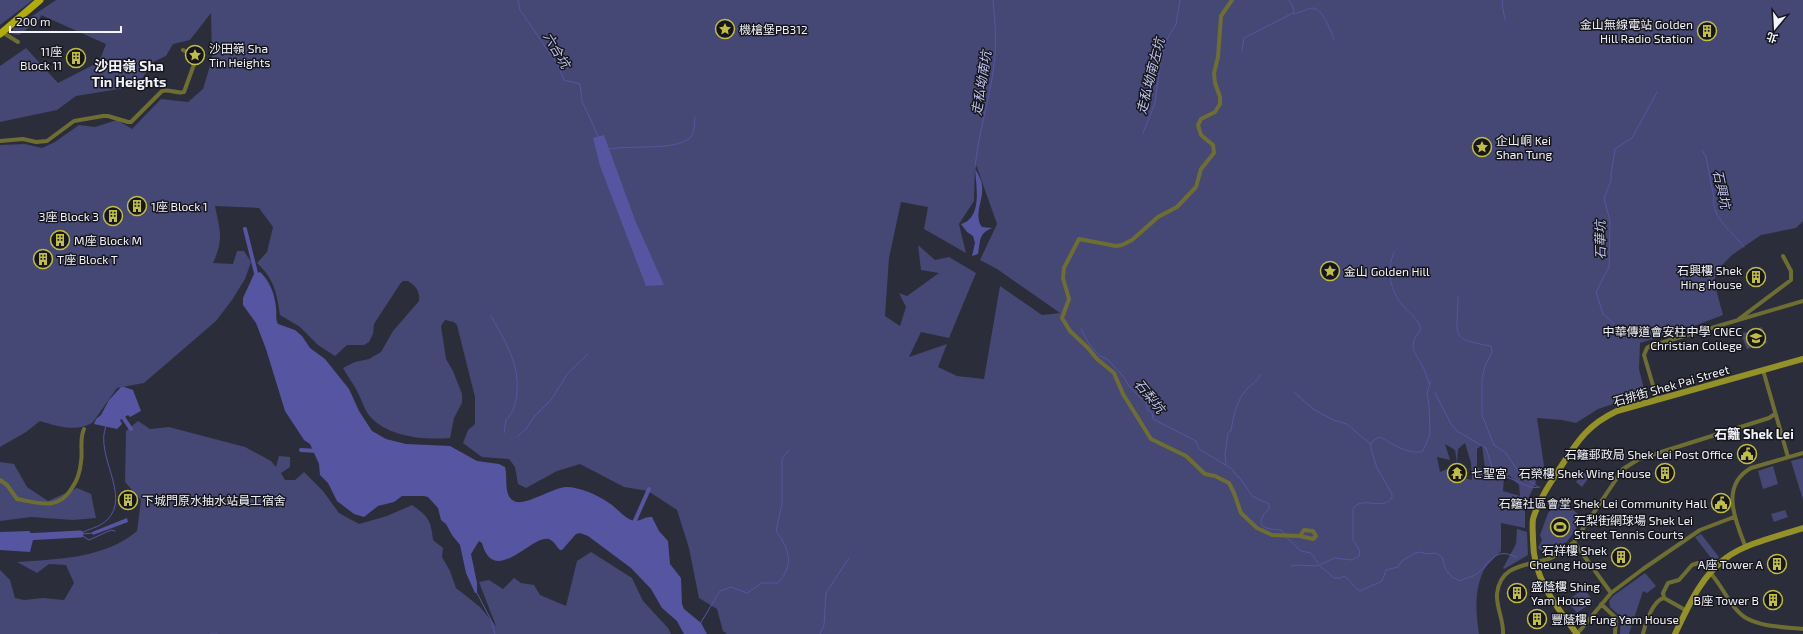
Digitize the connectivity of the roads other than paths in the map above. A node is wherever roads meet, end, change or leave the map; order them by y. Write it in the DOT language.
graph roads {
  1 [pos="40,0"];
  2 [pos="1232,0"];
  3 [pos="1,33"];
  4 [pos="18,42"];
  5 [pos="183,50"];
  6 [pos="191,54"];
  7 [pos="196,59"];
  8 [pos="0,141"];
  9 [pos="1783,256"];
  10 [pos="1803,301"];
  11 [pos="1753,308"];
  12 [pos="1755,314"];
  13 [pos="1737,320"];
  14 [pos="1803,359"];
  15 [pos="1763,370"];
  16 [pos="1657,399"];
  17 [pos="1775,414"];
  18 [pos="84,429"];
  19 [pos="1803,453"];
  20 [pos="1788,457"];
  21 [pos="0,480"];
  22 [pos="1734,517"];
  23 [pos="1803,528"];
  24 [pos="1300,536"];
  25 [pos="1574,542"];
  26 [pos="1746,548"];
  27 [pos="1535,562"];
  28 [pos="1711,572"];
  29 [pos="1611,593"];
  30 [pos="1664,598"];
  31 [pos="1601,604"];
  32 [pos="1687,611"];
  33 [pos="1803,629"];
  34 [pos="1503,634"];
  35 [pos="1577,634"];
  36 [pos="1615,634"];
  37 [pos="1643,634"];
  38 [pos="1675,634"];
  1 -- 3 [label="main road"];
  2 -- 24 [label="street"];
  3 -- 4 [label="street"];
  5 -- 6 [label="street"];
  7 -- 8 [label="street"];
  9 -- 11 [label="street"];
  10 -- 12 [label="street"];
  11 -- 12 [label="street"];
  11 -- 13 [label="street"];
  12 -- 13 [label="street"];
  13 -- 16 [label="street"];
  14 -- 15 [label="street, 石排街 Shek Pai Street"];
  15 -- 16 [label="street, 石排街 Shek Pai Street"];
  15 -- 17 [label="street"];
  16 -- 27 [label="street, 石排街 Shek Pai Street"];
  17 -- 20 [label="street"];
  17 -- 25 [label="street"];
  18 -- 21 [label="street"];
  19 -- 20 [label="street"];
  20 -- 22 [label="street"];
  22 -- 26 [label="street"];
  22 -- 29 [label="street"];
  23 -- 26 [label="street"];
  25 -- 27 [label="street"];
  25 -- 29 [label="street"];
  26 -- 28 [label="street"];
  27 -- 34 [label="street"];
  27 -- 35 [label="street, 石排街 Shek Pai Street"];
  28 -- 30 [label="street"];
  28 -- 32 [label="street"];
  28 -- 33 [label="street"];
  29 -- 31 [label="street"];
  30 -- 32 [label="street"];
  30 -- 37 [label="street"];
  31 -- 35 [label="street"];
  31 -- 36 [label="street"];
  32 -- 38 [label="street"];
}
